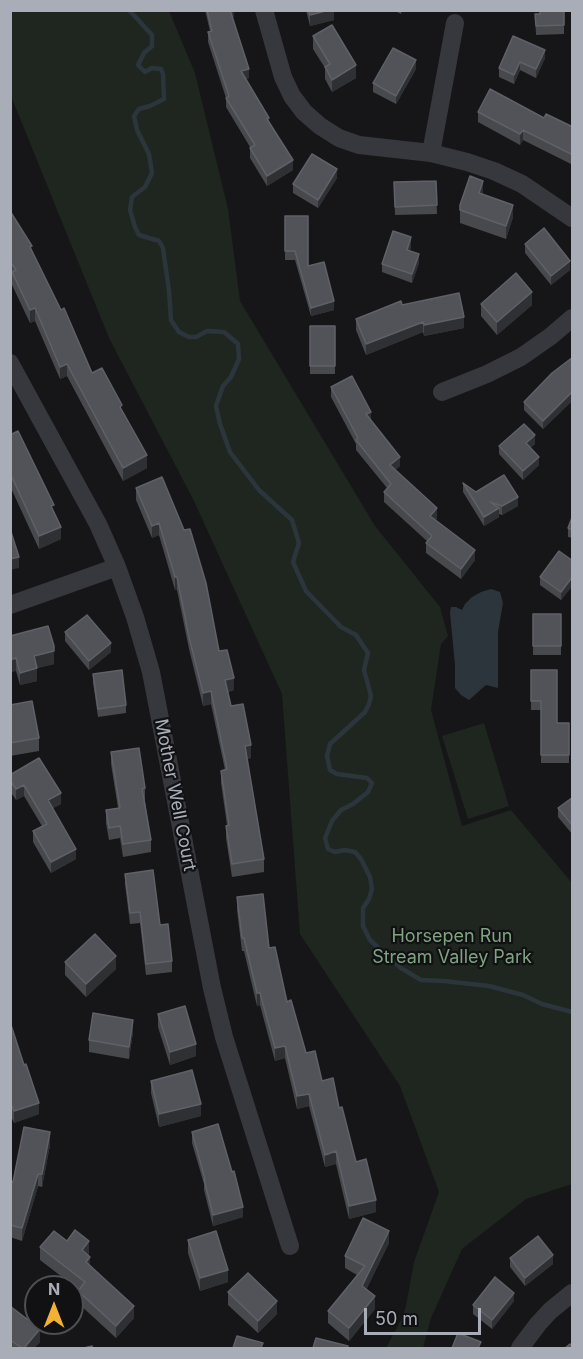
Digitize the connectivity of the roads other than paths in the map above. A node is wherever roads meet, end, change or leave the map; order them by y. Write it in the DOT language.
graph roads {
  1 [pos="264,10"];
  2 [pos="455,23"];
  3 [pos="431,153"];
  4 [pos="573,218"];
  5 [pos="573,318"];
  6 [pos="10,363"];
  7 [pos="442,392"];
  8 [pos="117,567"];
  9 [pos="10,605"];
  10 [pos="290,1246"];
  11 [pos="573,1293"];
  12 [pos="520,1348"];
  1 -- 3 [label="street"];
  2 -- 3 [label="street"];
  3 -- 4 [label="street"];
  5 -- 7 [label="street"];
  6 -- 8 [label="street, Mother Well Court"];
  8 -- 9 [label="street"];
  8 -- 10 [label="street, Mother Well Court"];
  11 -- 12 [label="street"];
}
